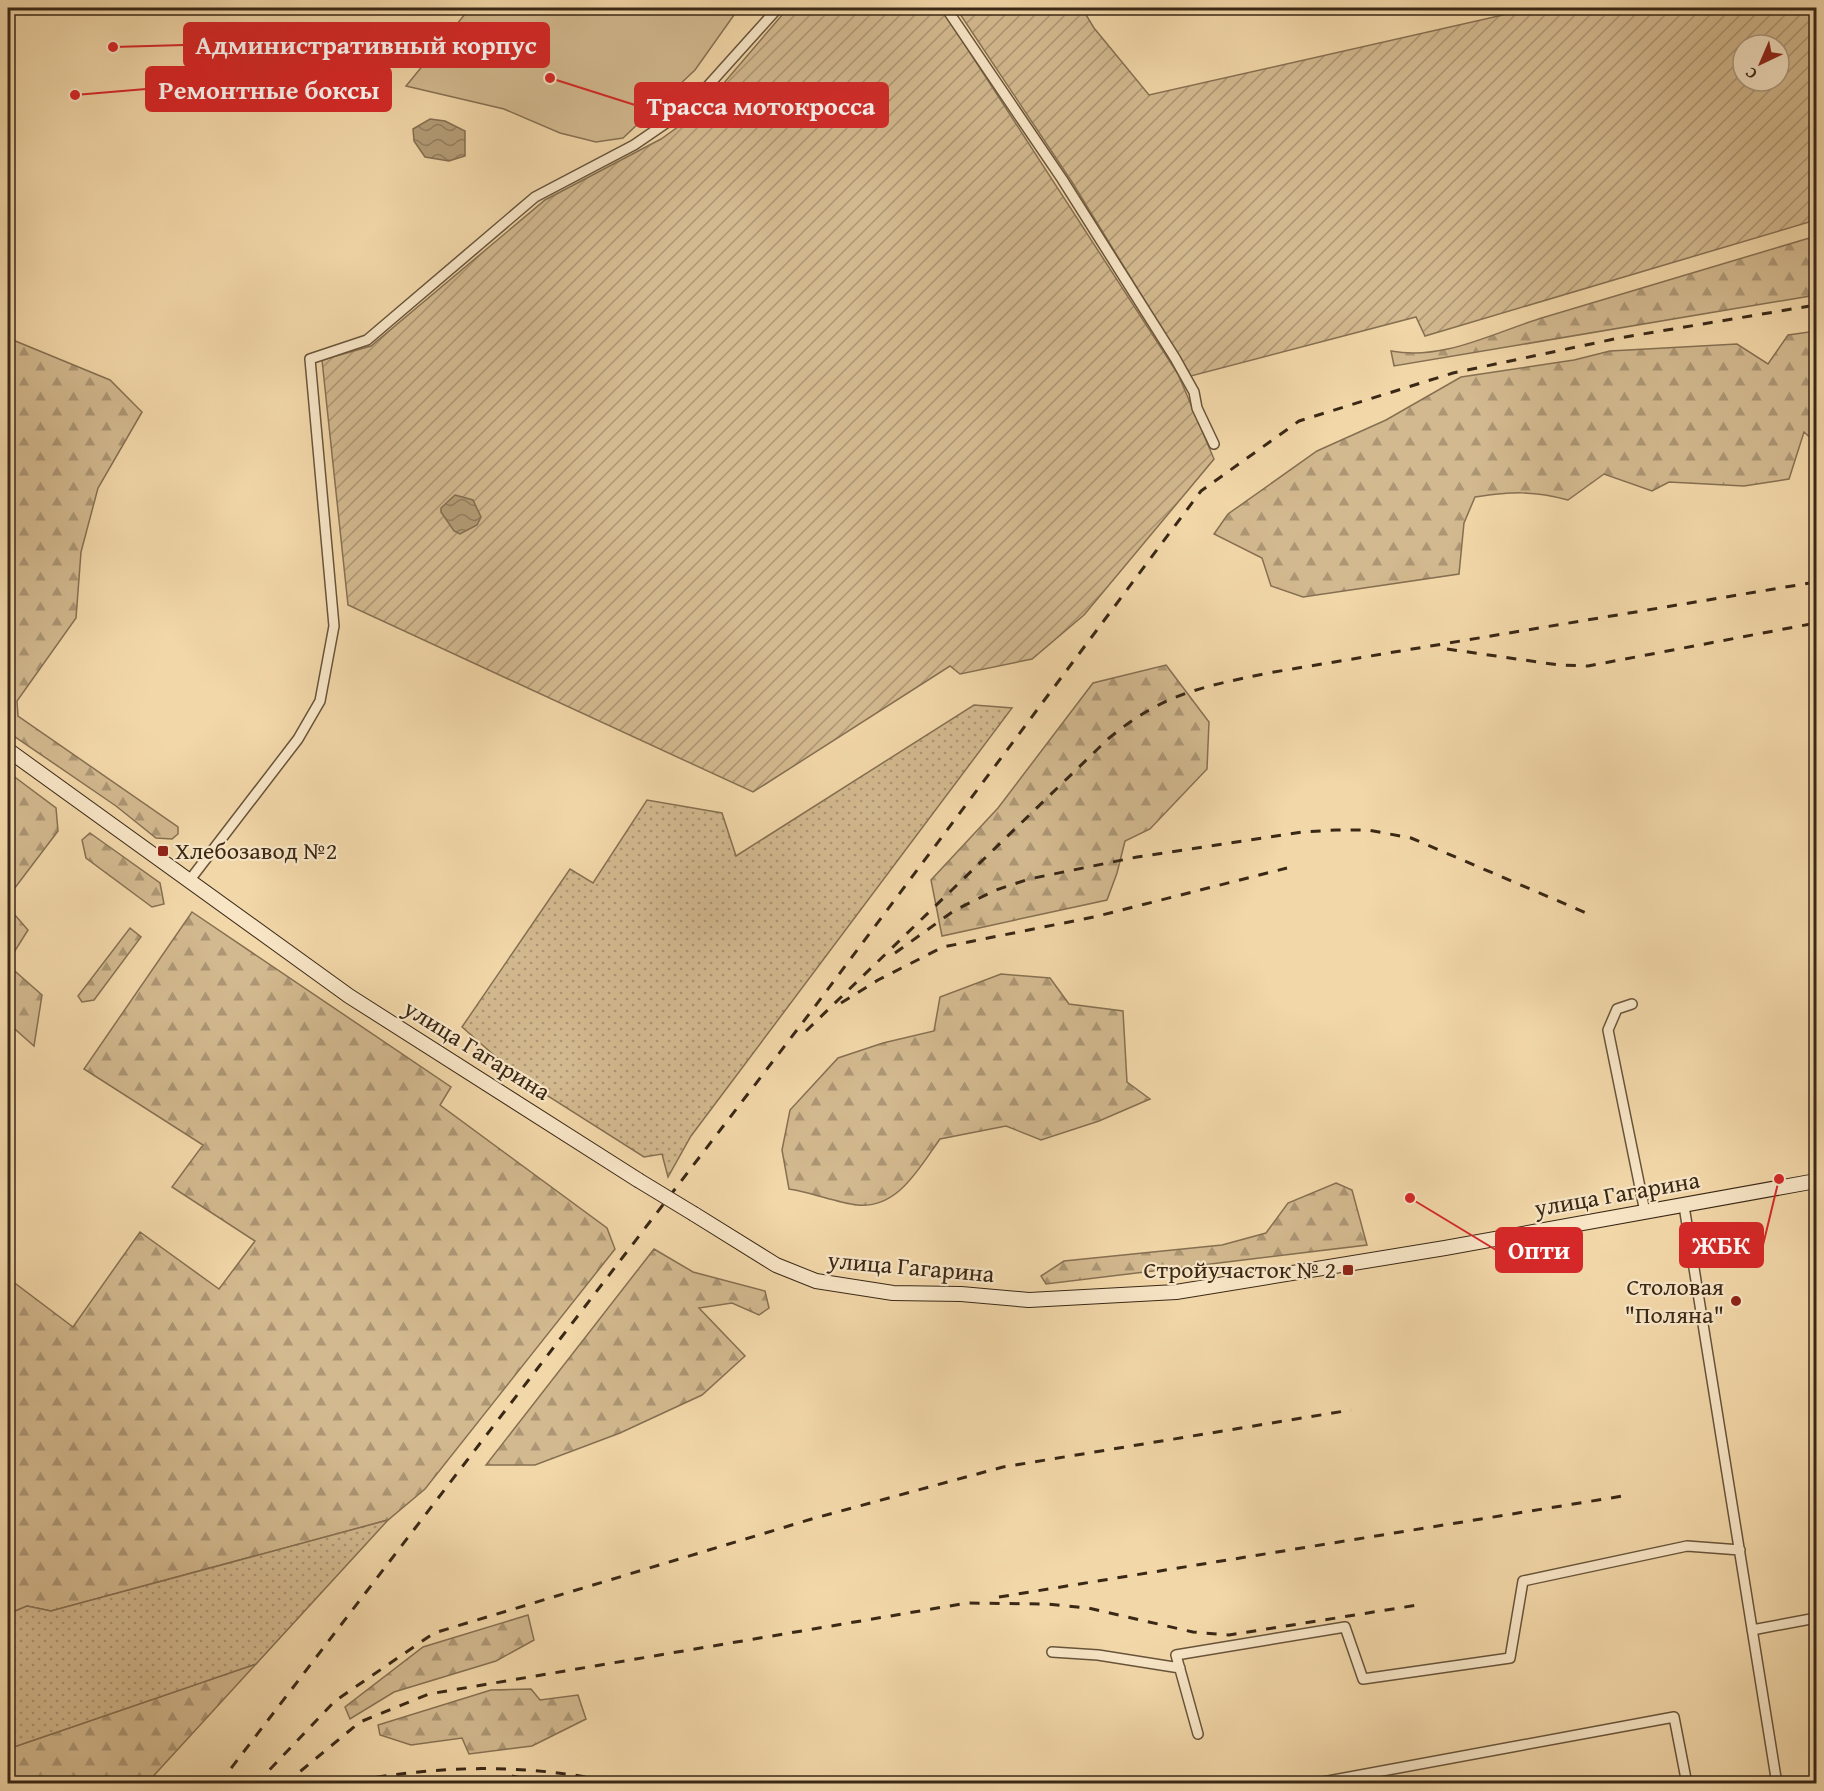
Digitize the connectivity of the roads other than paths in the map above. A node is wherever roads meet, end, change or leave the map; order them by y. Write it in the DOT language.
graph roads {
  1 [pos="778,8"];
  2 [pos="946,8"];
  3 [pos="1214,444"];
  4 [pos="8,750"];
  5 [pos="189,881"];
  6 [pos="1632,1004"];
  7 [pos="1816,1181"];
  8 [pos="1684,1206"];
  9 [pos="1645,1212"];
  10 [pos="1740,1550"];
  11 [pos="1816,1618"];
  12 [pos="1752,1630"];
  13 [pos="1052,1652"];
  14 [pos="1180,1668"];
  15 [pos="1198,1734"];
  16 [pos="1312,1784"];
  17 [pos="1687,1784"];
  18 [pos="1777,1784"];
  1 -- 5 [label="street"];
  2 -- 3 [label="street"];
  4 -- 5 [label="main road, улица Гагарина"];
  5 -- 9 [label="main road, улица Гагарина, bridge"];
  6 -- 9 [label="street"];
  7 -- 8 [label="main road, улица Гагарина"];
  8 -- 9 [label="main road, улица Гагарина"];
  8 -- 10 [label="street"];
  10 -- 12 [label="street"];
  10 -- 14 [label="street"];
  11 -- 12 [label="street"];
  12 -- 18 [label="street"];
  13 -- 14 [label="street"];
  14 -- 15 [label="street"];
  16 -- 17 [label="street"];
}
